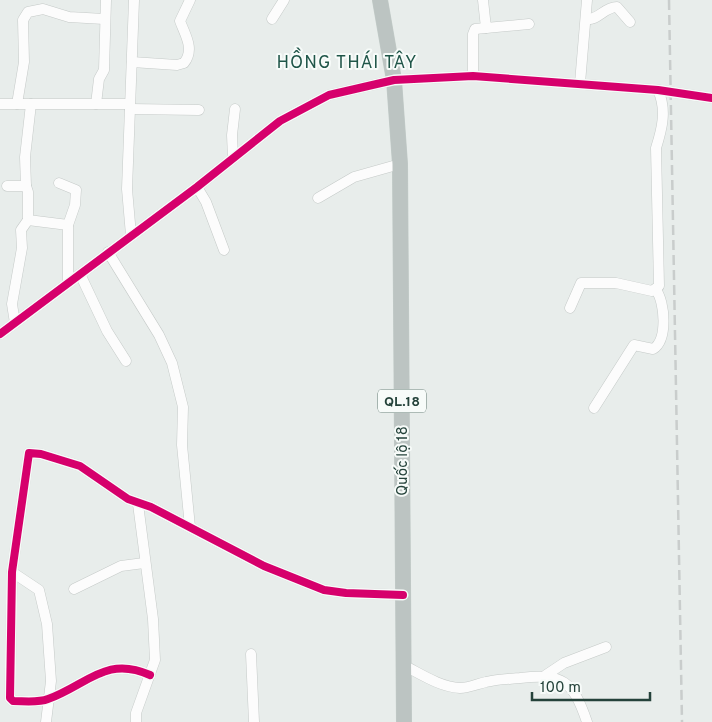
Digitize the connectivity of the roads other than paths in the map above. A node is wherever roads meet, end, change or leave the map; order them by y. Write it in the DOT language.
graph roads {
  1 [pos="106,0"];
  2 [pos="134,0"];
  3 [pos="190,0"];
  4 [pos="284,0"];
  5 [pos="380,0"];
  6 [pos="483,0"];
  7 [pos="587,0"];
  8 [pos="104,19"];
  9 [pos="272,19"];
  10 [pos="586,19"];
  11 [pos="630,22"];
  12 [pos="529,24"];
  13 [pos="486,28"];
  14 [pos="132,62"];
  15 [pos="473,76"];
  16 [pos="394,80"];
  17 [pos="580,84"];
  18 [pos="658,90"];
  19 [pos="712,98"];
  20 [pos="0,104"];
  21 [pos="17,104"];
  22 [pos="31,104"];
  23 [pos="96,104"];
  24 [pos="130,106"];
  25 [pos="235,109"];
  26 [pos="199,110"];
  27 [pos="233,158"];
  28 [pos="400,164"];
  29 [pos="59,184"];
  30 [pos="7,186"];
  31 [pos="26,186"];
  32 [pos="197,187"];
  33 [pos="318,198"];
  34 [pos="28,220"];
  35 [pos="68,225"];
  36 [pos="131,235"];
  37 [pos="224,250"];
  38 [pos="108,252"];
  39 [pos="80,274"];
  40 [pos="68,282"];
  41 [pos="656,290"];
  42 [pos="570,308"];
  43 [pos="15,323"];
  44 [pos="0,334"];
  45 [pos="126,361"];
  46 [pos="594,408"];
  47 [pos="138,504"];
  48 [pos="190,527"];
  49 [pos="144,564"];
  50 [pos="12,572"];
  51 [pos="74,589"];
  52 [pos="403,594"];
  53 [pos="606,647"];
  54 [pos="251,654"];
  55 [pos="404,665"];
  56 [pos="150,674"];
  57 [pos="546,675"];
  58 [pos="50,699"];
  59 [pos="46,722"];
  60 [pos="136,722"];
  61 [pos="254,722"];
  62 [pos="404,722"];
  63 [pos="586,722"];
  1 -- 8 [label="street"];
  2 -- 14 [label="street"];
  3 -- 14 [label="street"];
  4 -- 9 [label="street"];
  5 -- 16 [label="highway, QL.18"];
  6 -- 13 [label="street"];
  7 -- 10 [label="street"];
  8 -- 21 [label="street"];
  8 -- 23 [label="street"];
  10 -- 11 [label="street"];
  10 -- 17 [label="street"];
  12 -- 13 [label="street"];
  13 -- 15 [label="street"];
  14 -- 24 [label="street"];
  15 -- 16 [label="street"];
  15 -- 17 [label="street"];
  16 -- 27 [label="street"];
  16 -- 28 [label="highway, Quốc lộ 18 / QL.18"];
  17 -- 18 [label="street"];
  18 -- 19 [label="street"];
  18 -- 41 [label="street"];
  20 -- 21 [label="street"];
  21 -- 22 [label="street"];
  22 -- 23 [label="street"];
  22 -- 31 [label="street"];
  23 -- 24 [label="street"];
  24 -- 26 [label="street"];
  24 -- 36 [label="street"];
  25 -- 27 [label="street"];
  27 -- 32 [label="street"];
  28 -- 33 [label="street"];
  28 -- 52 [label="highway, Quốc lộ 18 / QL.18"];
  29 -- 35 [label="street"];
  30 -- 31 [label="street"];
  31 -- 34 [label="street"];
  32 -- 36 [label="street"];
  32 -- 37 [label="street"];
  34 -- 35 [label="street"];
  34 -- 43 [label="street"];
  35 -- 40 [label="street"];
  36 -- 38 [label="street"];
  38 -- 39 [label="street"];
  38 -- 48 [label="street"];
  39 -- 40 [label="street"];
  39 -- 45 [label="street"];
  40 -- 43 [label="street"];
  41 -- 42 [label="street"];
  41 -- 46 [label="street"];
  43 -- 44 [label="street"];
  47 -- 48 [label="street"];
  47 -- 49 [label="street"];
  47 -- 50 [label="street"];
  48 -- 52 [label="street"];
  49 -- 51 [label="street"];
  49 -- 56 [label="street"];
  50 -- 58 [label="street"];
  50 -- 58 [label="street"];
  52 -- 55 [label="highway, Quốc lộ 18 / QL.18"];
  53 -- 57 [label="street"];
  54 -- 61 [label="street"];
  55 -- 57 [label="street"];
  55 -- 62 [label="highway, Quốc lộ 18 / QL.18"];
  56 -- 58 [label="street"];
  56 -- 60 [label="street"];
  57 -- 63 [label="street"];
  58 -- 59 [label="street"];
}
